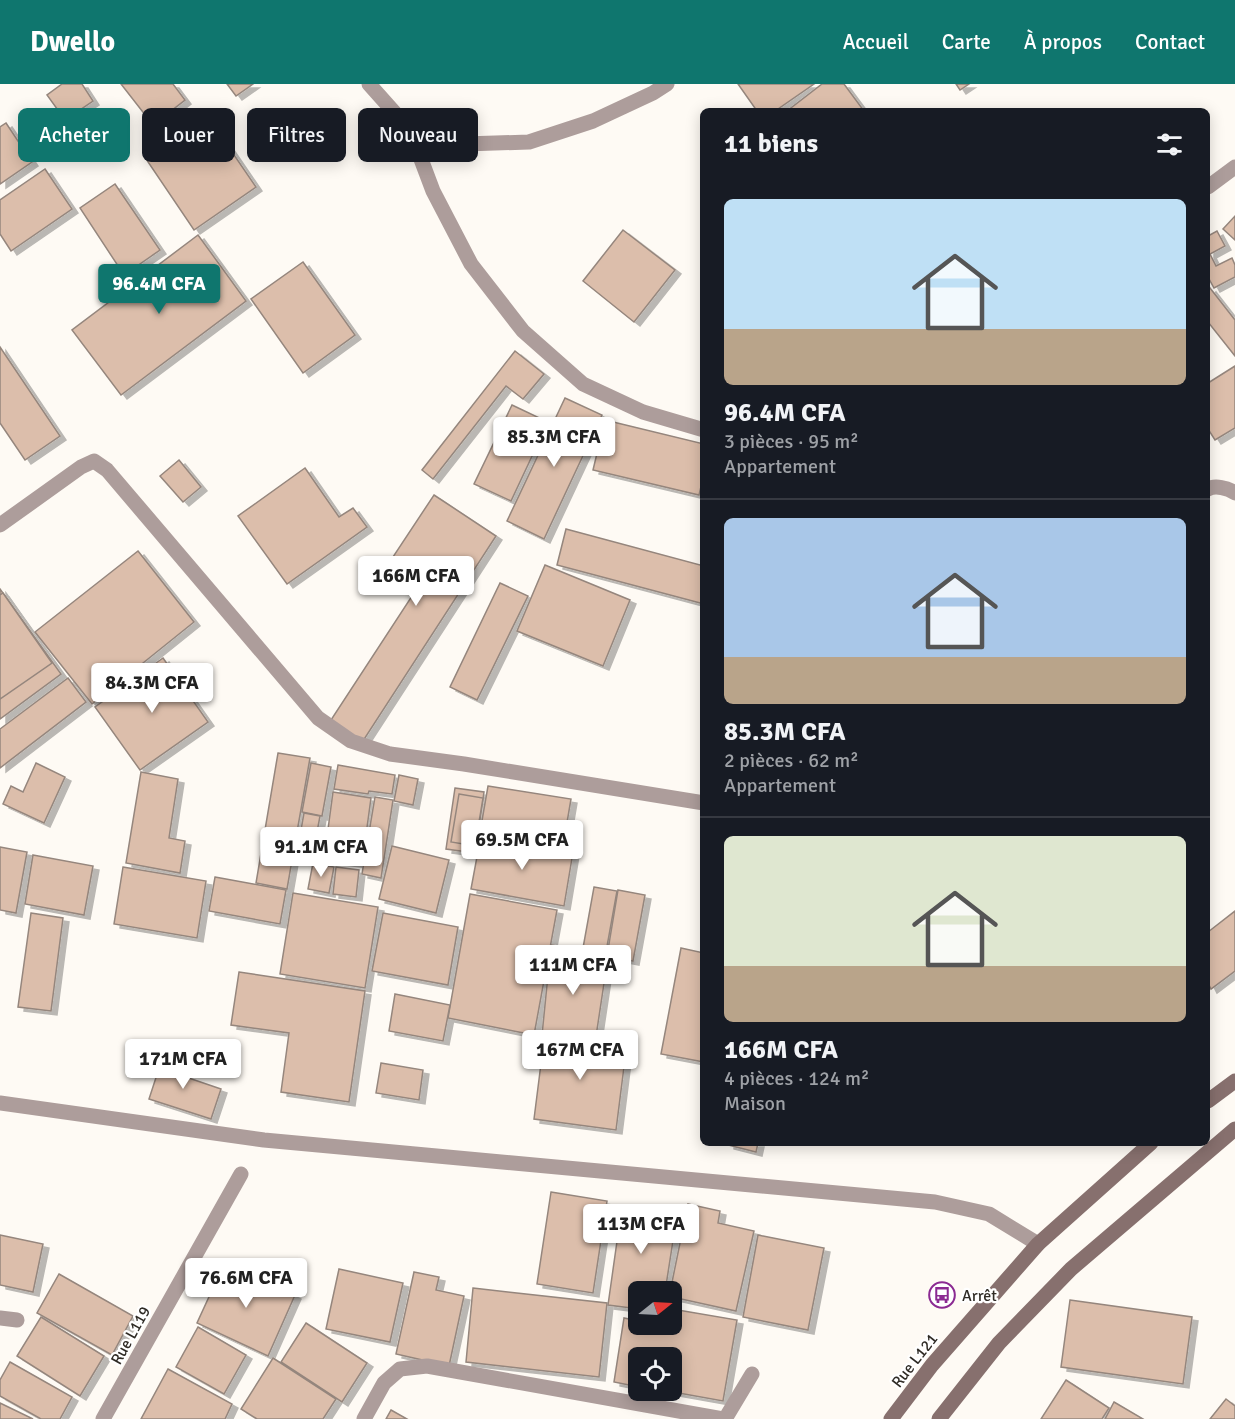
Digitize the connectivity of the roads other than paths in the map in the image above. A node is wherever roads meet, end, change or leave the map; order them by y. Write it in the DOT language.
graph roads {
  1 [pos="369,84"];
  2 [pos="666,84"];
  3 [pos="390,108"];
  4 [pos="478,144"];
  5 [pos="422,162"];
  6 [pos="1235,167"];
  7 [pos="1210,186"];
  8 [pos="700,429"];
  9 [pos="1210,487"];
  10 [pos="1235,493"];
  11 [pos="0,525"];
  12 [pos="700,802"];
  13 [pos="1235,1081"];
  14 [pos="1210,1100"];
  15 [pos="0,1103"];
  16 [pos="1235,1129"];
  17 [pos="1148,1146"];
  18 [pos="240,1174"];
  19 [pos="1038,1244"];
  20 [pos="0,1318"];
  21 [pos="17,1320"];
  22 [pos="752,1374"];
  23 [pos="943,1418"];
  24 [pos="103,1419"];
  25 [pos="364,1419"];
  26 [pos="724,1419"];
  27 [pos="891,1419"];
  1 -- 3 [label="street"];
  2 -- 4 [label="street"];
  5 -- 8 [label="street"];
  6 -- 7 [label="street"];
  9 -- 10 [label="street"];
  11 -- 12 [label="street"];
  13 -- 14 [label="main road"];
  15 -- 19 [label="street"];
  16 -- 23 [label="main road"];
  17 -- 19 [label="main road, Rue L121"];
  18 -- 24 [label="street, Rue L119"];
  19 -- 27 [label="main road, Rue L121"];
  20 -- 21 [label="street"];
  22 -- 26 [label="street"];
  25 -- 26 [label="street"];
}
